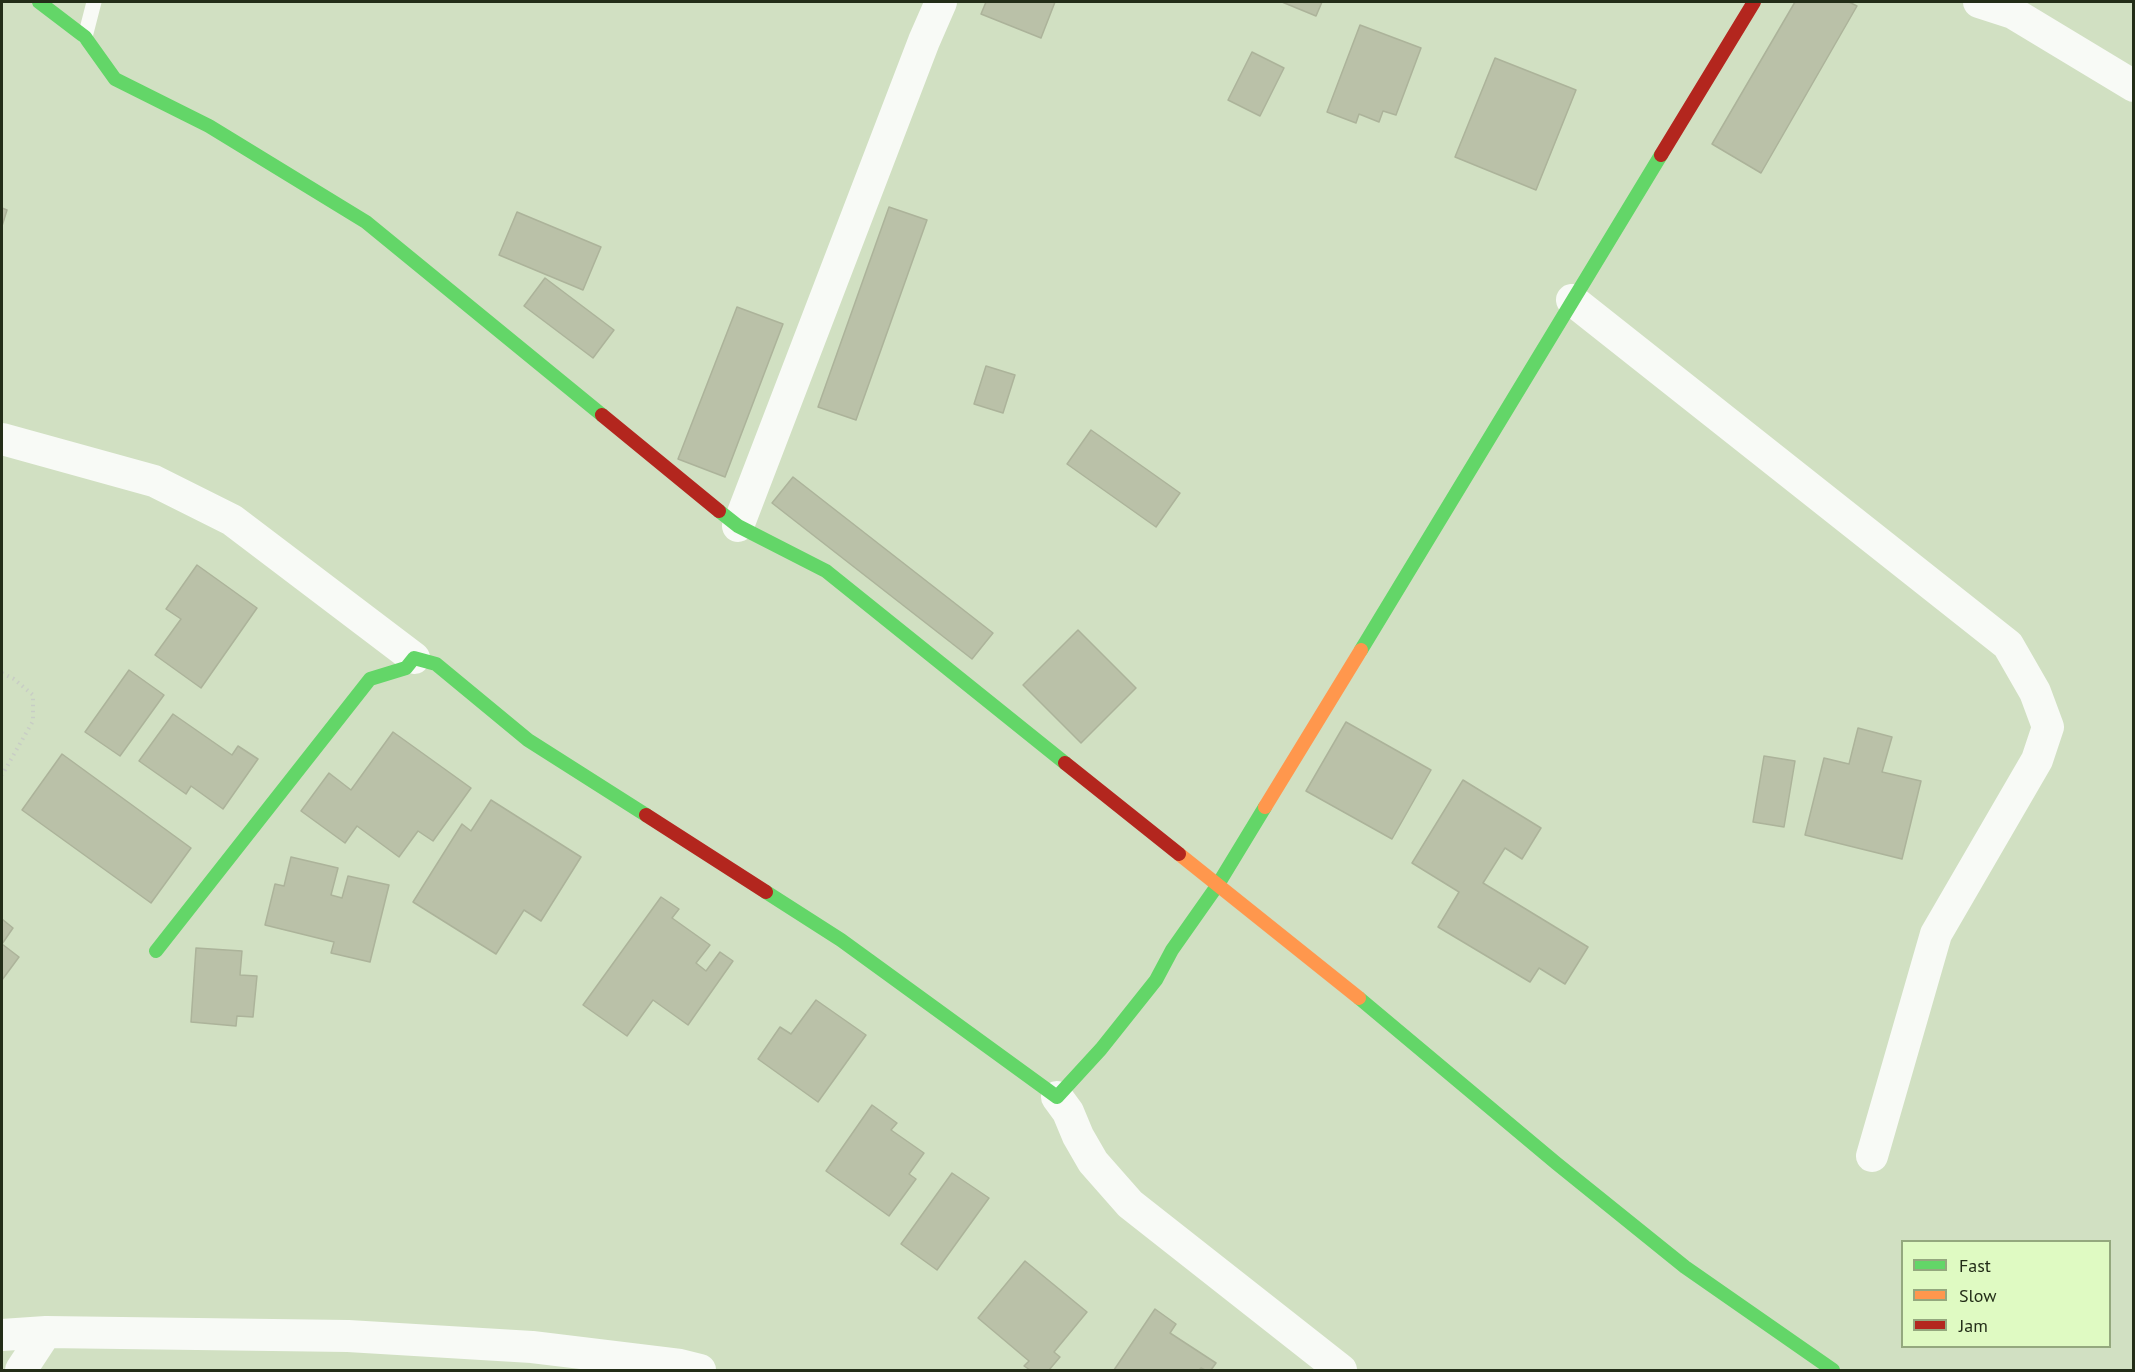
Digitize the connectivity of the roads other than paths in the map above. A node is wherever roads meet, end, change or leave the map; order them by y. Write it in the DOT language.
graph roads {
  1 [pos="39,2"];
  2 [pos="94,2"];
  3 [pos="941,2"];
  4 [pos="1754,2"];
  5 [pos="1979,2"];
  6 [pos="85,37"];
  7 [pos="2133,86"];
  8 [pos="1572,300"];
  9 [pos="2,439"];
  10 [pos="738,526"];
  11 [pos="414,658"];
  12 [pos="1217,886"];
  13 [pos="156,951"];
  14 [pos="1057,1097"];
  15 [pos="1872,1156"];
  16 [pos="46,1332"];
  17 [pos="2,1335"];
  18 [pos="21,1371"];
  19 [pos="700,1371"];
  20 [pos="1341,1371"];
  21 [pos="1833,1371"];
  1 -- 6 [label="street"];
  2 -- 6 [label="lane"];
  3 -- 10 [label="street"];
  4 -- 8 [label="street"];
  5 -- 7 [label="street"];
  6 -- 10 [label="street"];
  8 -- 12 [label="street"];
  8 -- 15 [label="street"];
  9 -- 11 [label="street"];
  10 -- 12 [label="street"];
  11 -- 13 [label="street"];
  11 -- 14 [label="street"];
  12 -- 14 [label="street"];
  12 -- 21 [label="street"];
  14 -- 20 [label="street"];
  16 -- 17 [label="street"];
  16 -- 18 [label="street"];
  16 -- 19 [label="street"];
}
